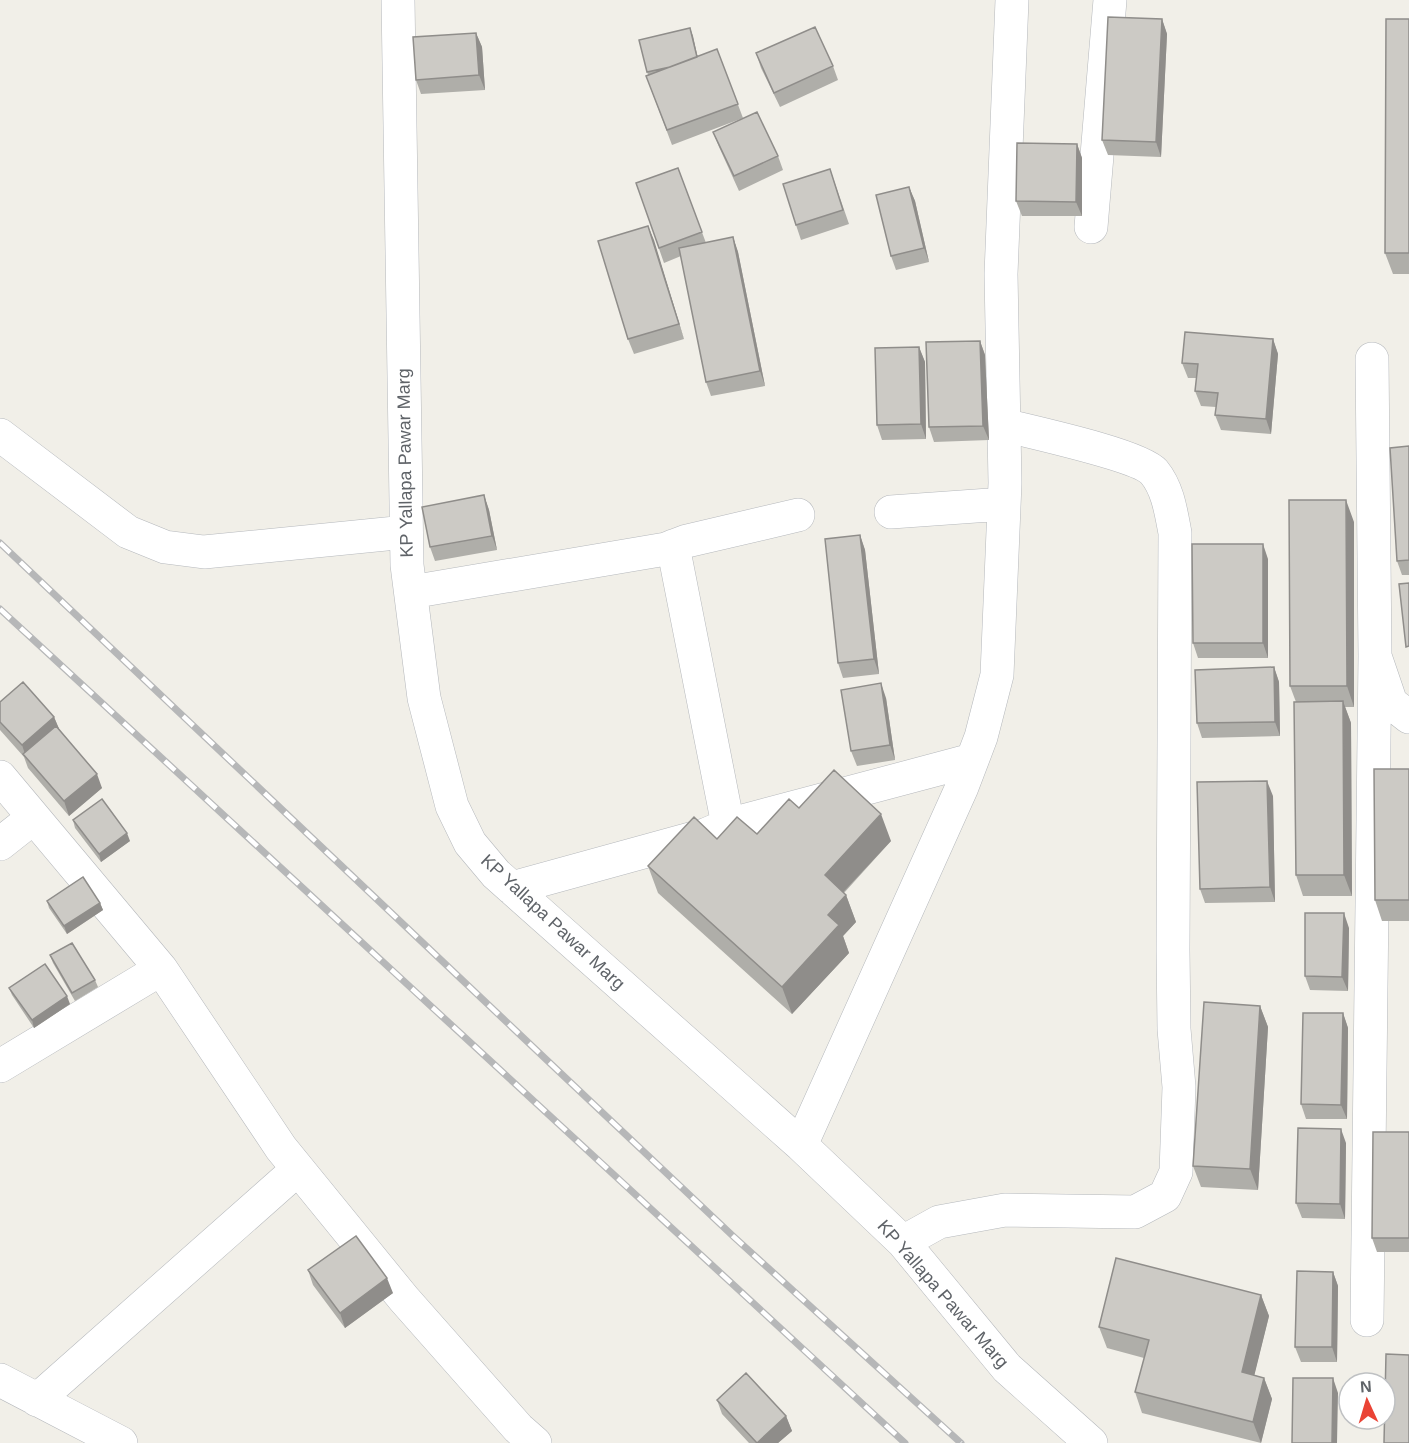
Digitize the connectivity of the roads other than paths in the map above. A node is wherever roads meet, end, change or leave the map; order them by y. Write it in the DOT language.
graph roads {
  1 [pos="398,0"];
  2 [pos="1011,0"];
  3 [pos="1110,0"];
  4 [pos="1091,226"];
  5 [pos="1372,359"];
  6 [pos="1004,425"];
  7 [pos="0,435"];
  8 [pos="1004,504"];
  9 [pos="891,512"];
  10 [pos="798,515"];
  11 [pos="406,532"];
  12 [pos="673,546"];
  13 [pos="411,592"];
  14 [pos="1376,656"];
  15 [pos="1409,717"];
  16 [pos="972,760"];
  17 [pos="0,777"];
  18 [pos="33,818"];
  19 [pos="728,825"];
  20 [pos="0,844"];
  21 [pos="512,888"];
  22 [pos="161,969"];
  23 [pos="0,1066"];
  24 [pos="801,1145"];
  25 [pos="298,1169"];
  26 [pos="903,1242"];
  27 [pos="1367,1320"];
  28 [pos="0,1380"];
  29 [pos="38,1400"];
  30 [pos="121,1443"];
  31 [pos="534,1443"];
  32 [pos="1091,1443"];
  1 -- 11 [label="street, KP Yallapa Pawar Marg"];
  2 -- 6 [label="street"];
  3 -- 4 [label="street"];
  5 -- 14 [label="street"];
  6 -- 8 [label="street"];
  6 -- 26 [label="street"];
  7 -- 11 [label="street"];
  8 -- 9 [label="street"];
  8 -- 16 [label="street"];
  10 -- 12 [label="street"];
  11 -- 13 [label="street, KP Yallapa Pawar Marg"];
  12 -- 13 [label="street"];
  12 -- 19 [label="street"];
  13 -- 21 [label="street, KP Yallapa Pawar Marg"];
  14 -- 15 [label="street"];
  14 -- 27 [label="street"];
  16 -- 19 [label="street"];
  16 -- 24 [label="street"];
  17 -- 18 [label="street"];
  18 -- 20 [label="street"];
  18 -- 22 [label="street"];
  19 -- 21 [label="street"];
  21 -- 24 [label="street, KP Yallapa Pawar Marg"];
  22 -- 23 [label="street"];
  22 -- 25 [label="street"];
  24 -- 26 [label="street, KP Yallapa Pawar Marg"];
  25 -- 29 [label="street"];
  25 -- 31 [label="street"];
  26 -- 32 [label="street, KP Yallapa Pawar Marg"];
  28 -- 29 [label="street"];
  29 -- 30 [label="street"];
}
